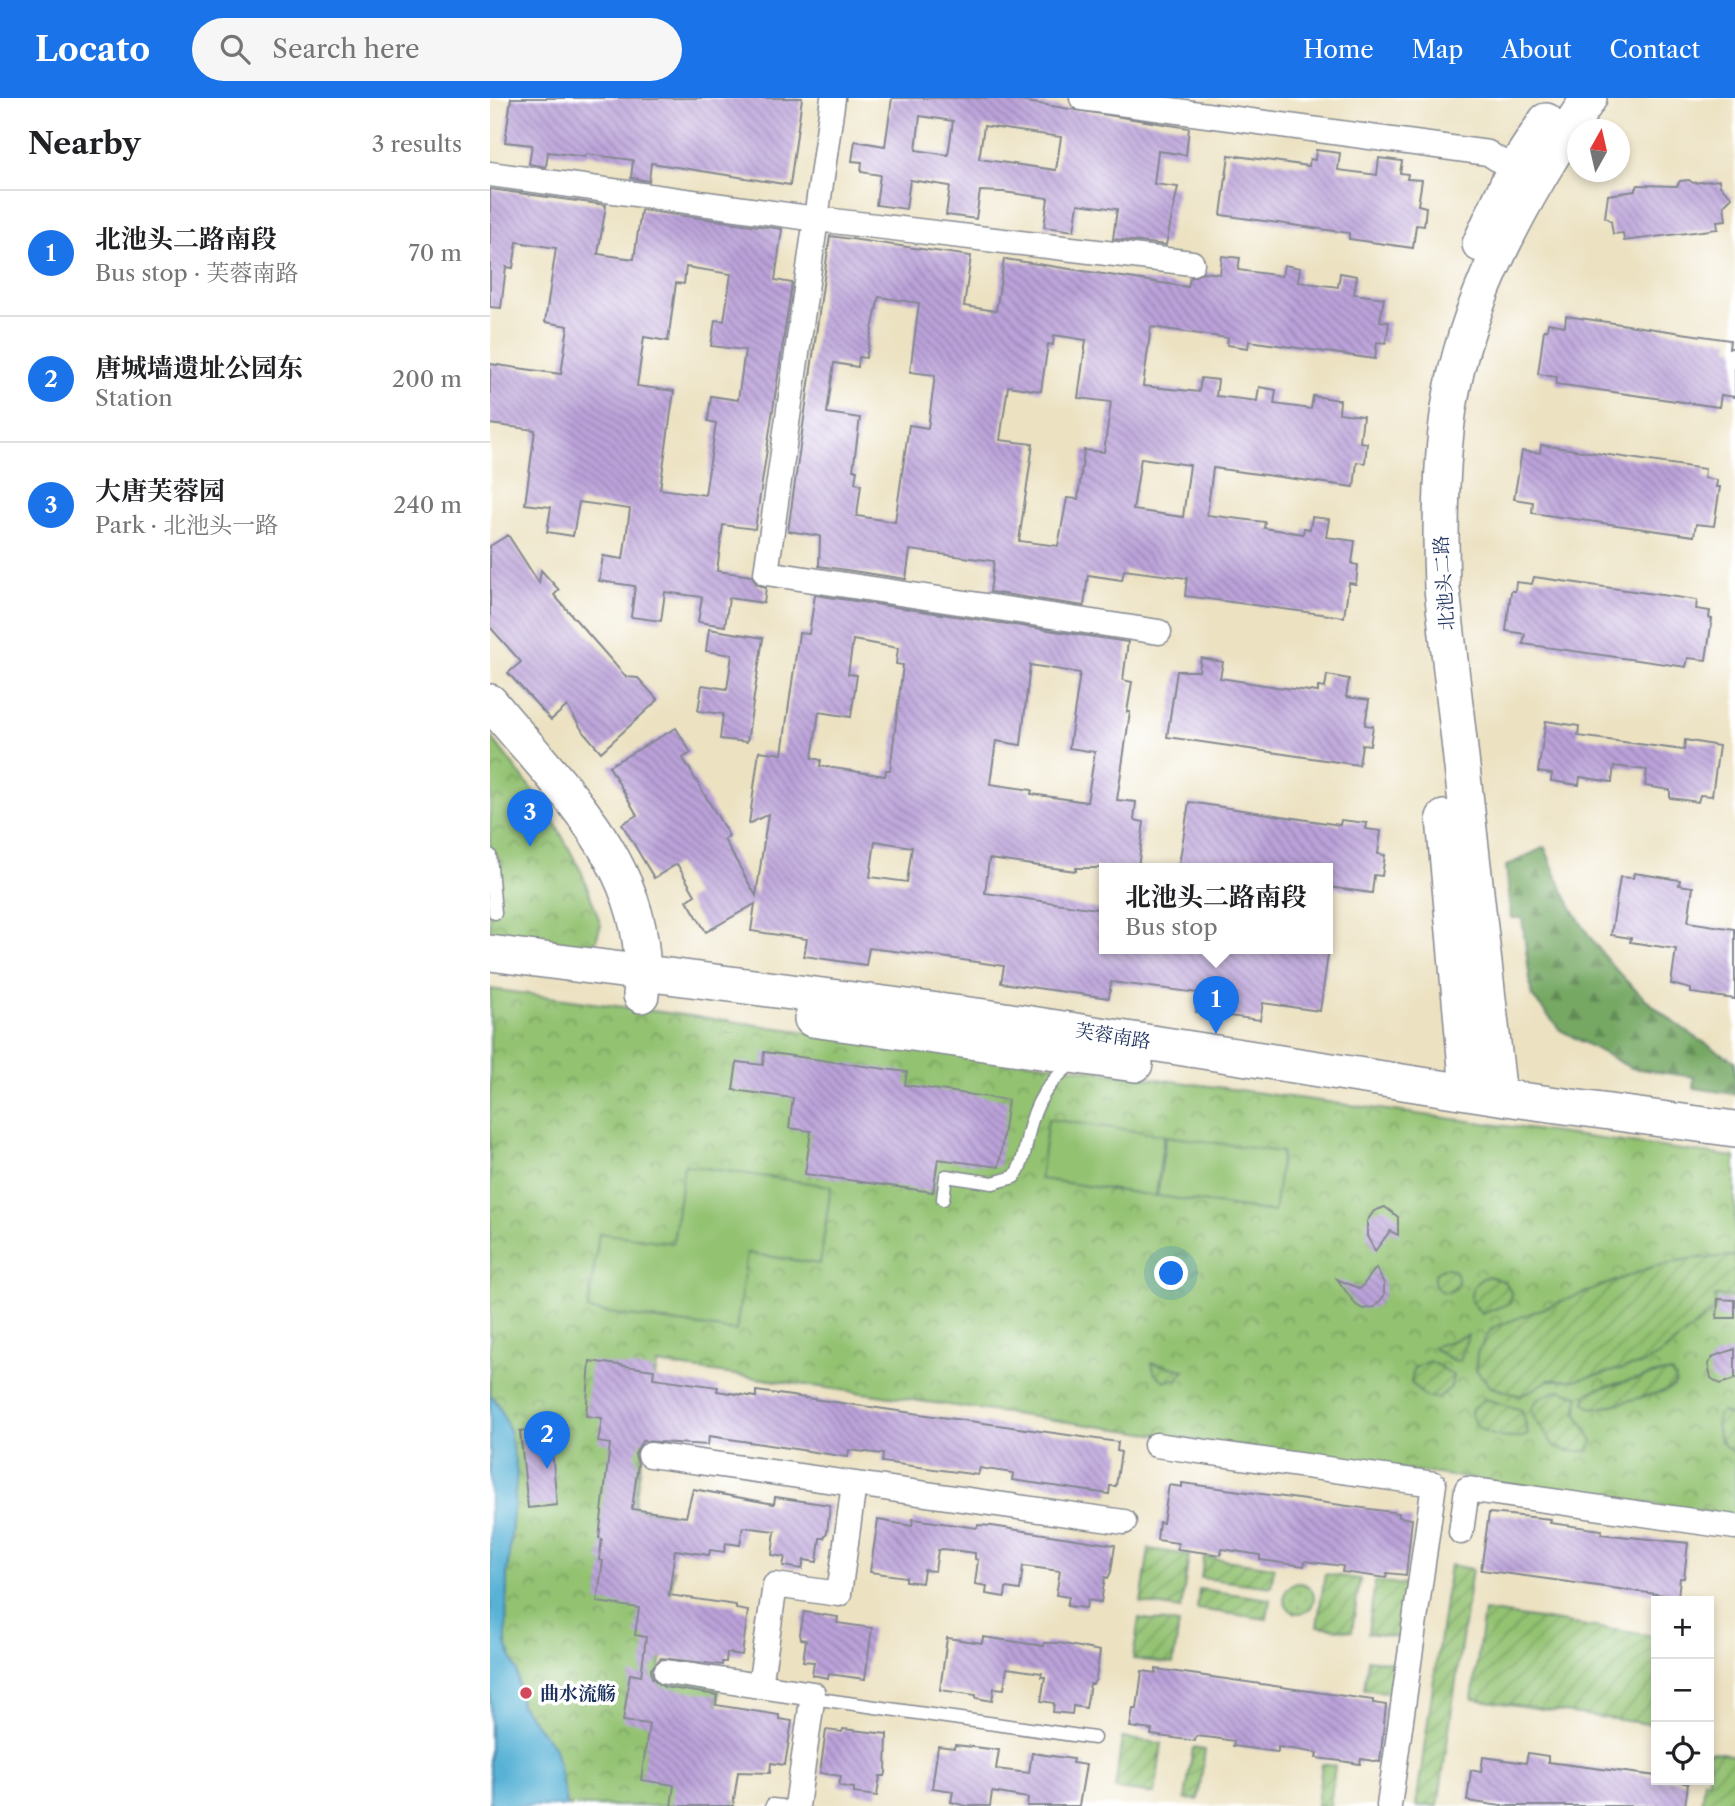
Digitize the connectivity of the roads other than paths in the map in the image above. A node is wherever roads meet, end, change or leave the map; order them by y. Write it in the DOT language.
graph roads {
  1 [pos="833,98"];
  2 [pos="1082,98"];
  3 [pos="1563,98"];
  4 [pos="1589,98"];
  5 [pos="1224,107"];
  6 [pos="1514,170"];
  7 [pos="490,174"];
  8 [pos="816,219"];
  9 [pos="1192,263"];
  10 [pos="1159,632"];
  11 [pos="490,702"];
  12 [pos="490,855"];
  13 [pos="495,913"];
  14 [pos="490,953"];
  15 [pos="490,974"];
  16 [pos="642,984"];
  17 [pos="1081,1056"];
  18 [pos="1484,1094"];
  19 [pos="1735,1129"];
  20 [pos="1735,1148"];
  21 [pos="943,1199"];
  22 [pos="1156,1445"];
  23 [pos="650,1455"];
  24 [pos="854,1484"];
  25 [pos="1124,1521"];
  26 [pos="1735,1527"];
  27 [pos="1461,1532"];
  28 [pos="666,1672"];
  29 [pos="760,1686"];
  30 [pos="812,1698"];
  31 [pos="1094,1738"];
  32 [pos="797,1806"];
  33 [pos="1389,1806"];
  1 -- 8 [label="street"];
  2 -- 5 [label="street"];
  3 -- 6 [label="main road, 北池头二路"];
  4 -- 18 [label="main road, 北池头二路"];
  5 -- 6 [label="street"];
  6 -- 18 [label="main road, 北池头二路"];
  7 -- 8 [label="street"];
  8 -- 9 [label="street"];
  8 -- 10 [label="street"];
  11 -- 16 [label="main road"];
  12 -- 13 [label="lane"];
  14 -- 16 [label="main road, 芙蓉南路"];
  15 -- 16 [label="main road, 芙蓉南路"];
  16 -- 17 [label="main road, 芙蓉南路"];
  16 -- 18 [label="main road, 芙蓉南路"];
  17 -- 20 [label="main road, 芙蓉南路"];
  17 -- 21 [label="lane"];
  18 -- 19 [label="main road, 芙蓉南路"];
  22 -- 33 [label="street"];
  23 -- 24 [label="street"];
  24 -- 25 [label="street"];
  24 -- 29 [label="street"];
  26 -- 27 [label="street"];
  28 -- 29 [label="street"];
  29 -- 30 [label="street"];
  30 -- 31 [label="lane"];
  30 -- 32 [label="street"];
}
